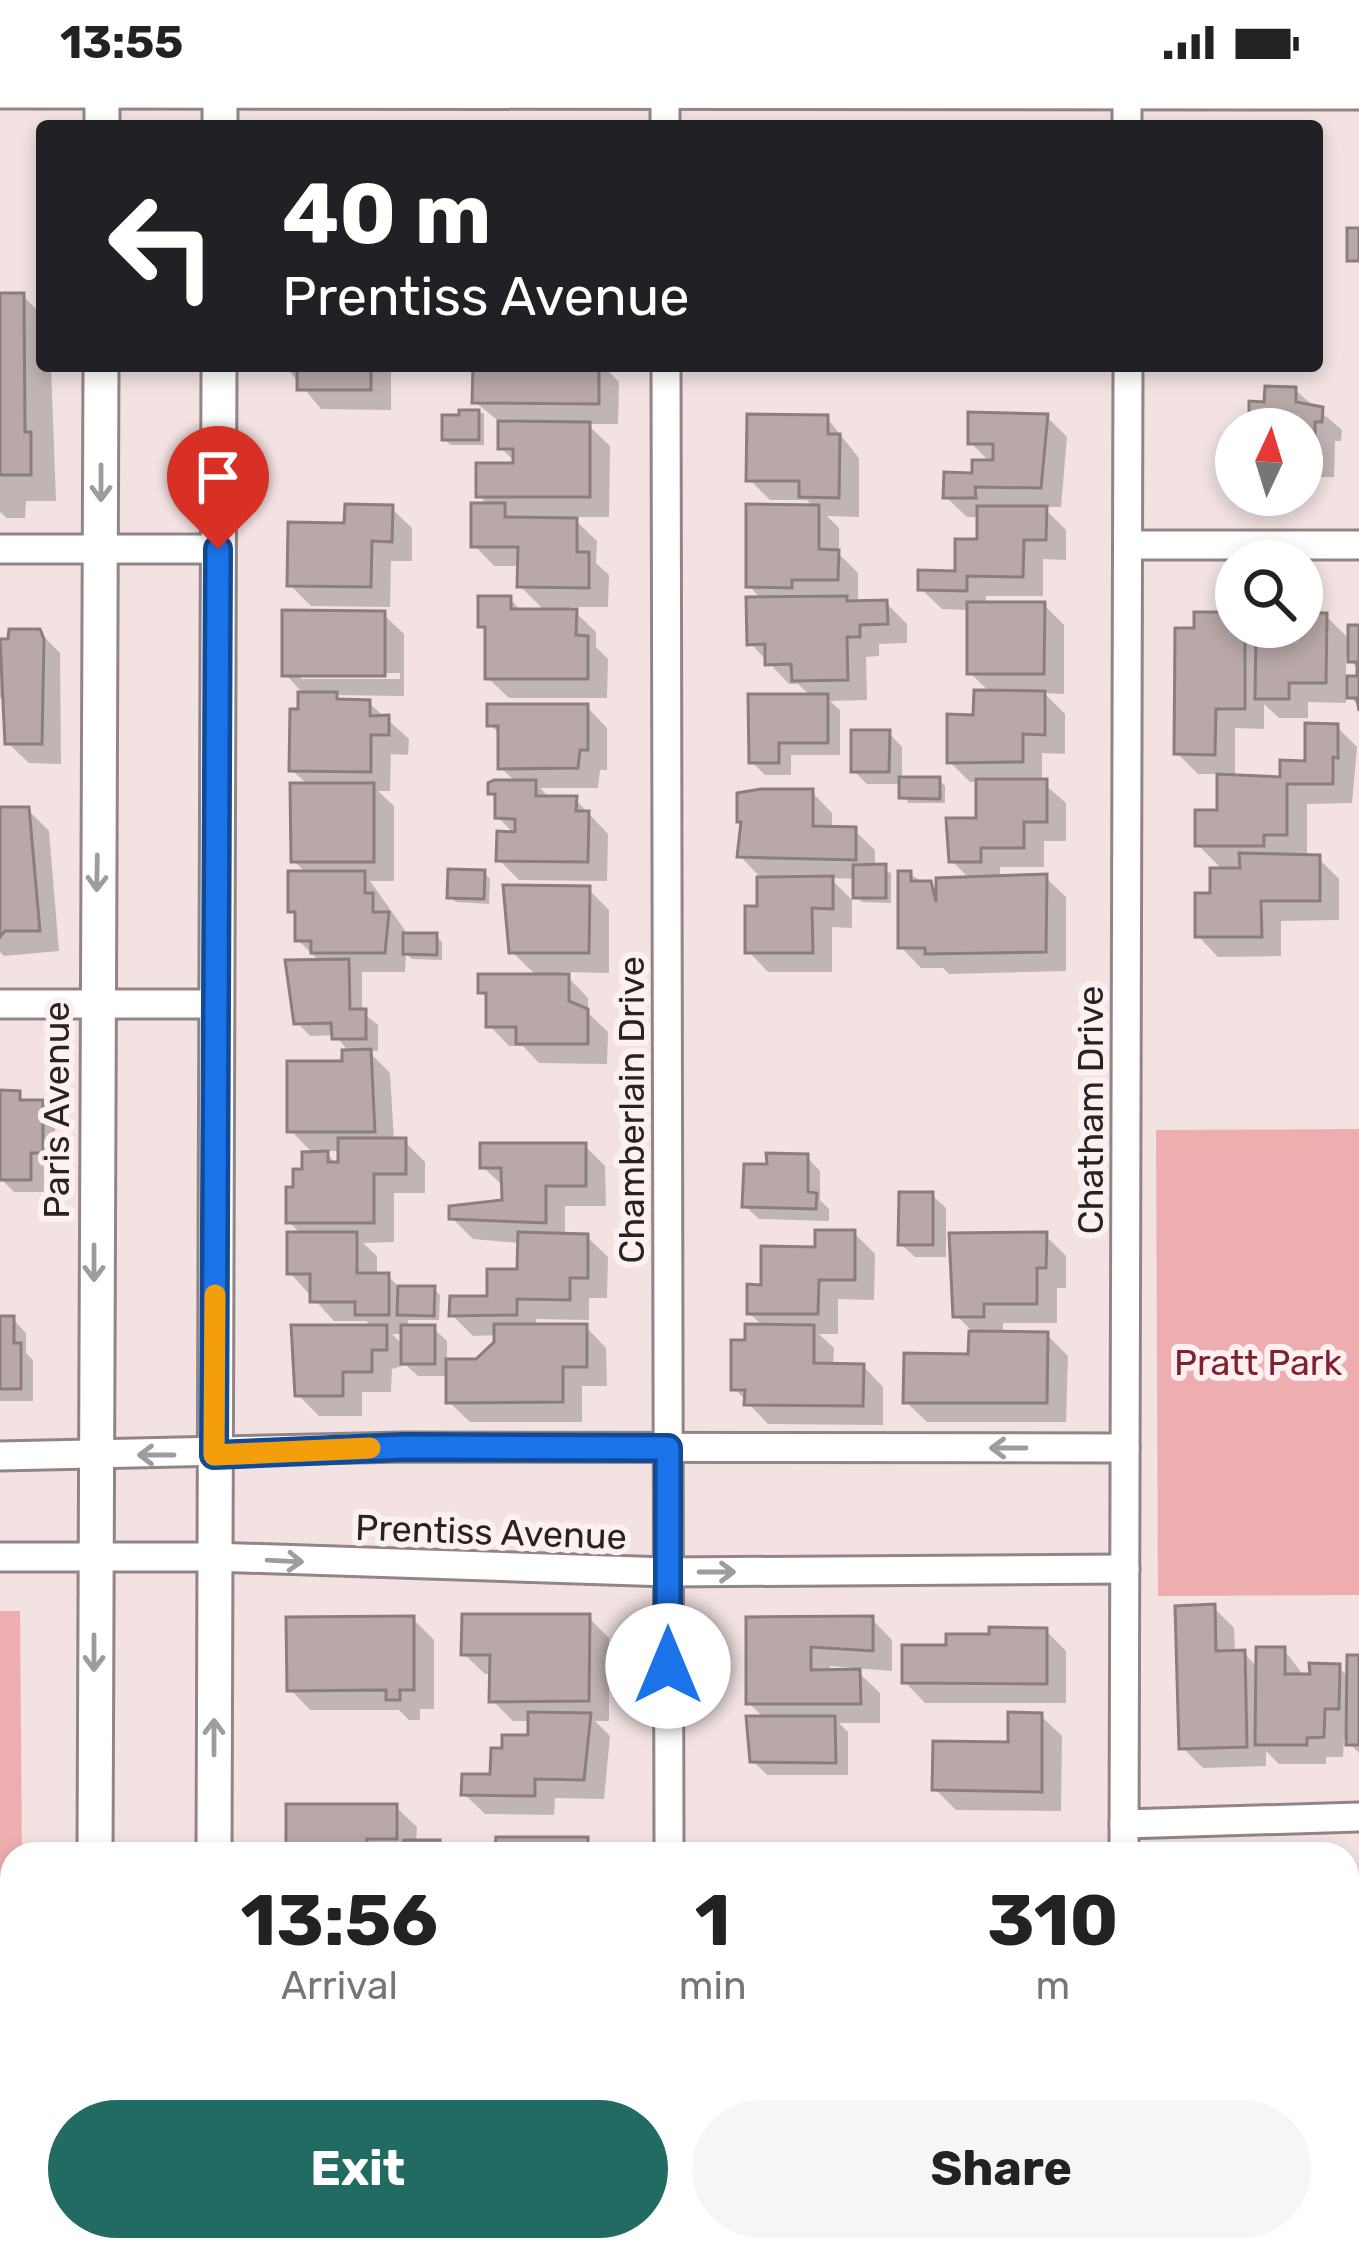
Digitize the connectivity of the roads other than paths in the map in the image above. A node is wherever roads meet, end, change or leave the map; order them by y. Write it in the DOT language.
graph roads {
  1 [pos="665,89"];
  2 [pos="1127,89"];
  3 [pos="0,94"];
  4 [pos="1359,95"];
  5 [pos="102,101"];
  6 [pos="220,101"];
  7 [pos="665,120"];
  8 [pos="1127,120"];
  9 [pos="101,372"];
  10 [pos="219,372"];
  11 [pos="666,372"];
  12 [pos="1128,372"];
  13 [pos="1129,545"];
  14 [pos="1359,545"];
  15 [pos="0,548"];
  16 [pos="100,548"];
  17 [pos="218,549"];
  18 [pos="0,1004"];
  19 [pos="95,1004"];
  20 [pos="217,1004"];
  21 [pos="668,1448"];
  22 [pos="1125,1448"];
  23 [pos="214,1455"];
  24 [pos="0,1456"];
  25 [pos="94,1456"];
  26 [pos="0,1557"];
  27 [pos="94,1557"];
  28 [pos="214,1557"];
  29 [pos="1125,1569"];
  30 [pos="668,1572"];
  31 [pos="1359,1816"];
  32 [pos="1124,1824"];
  33 [pos="95,1842"];
  34 [pos="214,1842"];
  35 [pos="669,1842"];
  36 [pos="1124,1842"];
  1 -- 2 [label="street"];
  1 -- 6 [label="street"];
  1 -- 7 [label="street"];
  2 -- 4 [label="street"];
  2 -- 8 [label="street"];
  3 -- 5 [label="street"];
  5 -- 6 [label="street"];
  9 -- 16 [label="street, Paris Avenue, one-way"];
  10 -- 17 [label="street"];
  11 -- 21 [label="street, Chamberlain Drive"];
  12 -- 13 [label="street, Chatham Drive"];
  13 -- 14 [label="street"];
  13 -- 22 [label="street, Chatham Drive"];
  15 -- 16 [label="street"];
  16 -- 17 [label="street"];
  16 -- 19 [label="street, Paris Avenue, one-way"];
  17 -- 20 [label="street"];
  18 -- 19 [label="street"];
  19 -- 20 [label="street"];
  19 -- 25 [label="street, Paris Avenue, one-way"];
  20 -- 23 [label="street"];
  22 -- 21 [label="street, one-way"];
  21 -- 23 [label="street"];
  21 -- 30 [label="street, Chamberlain Drive"];
  22 -- 29 [label="street, Chatham Drive"];
  23 -- 25 [label="street, one-way"];
  23 -- 28 [label="street"];
  24 -- 25 [label="street"];
  25 -- 27 [label="street, Paris Avenue"];
  26 -- 27 [label="street, Prentiss Avenue"];
  27 -- 28 [label="street, Prentiss Avenue"];
  27 -- 33 [label="street, Paris Avenue, one-way"];
  28 -- 30 [label="street, Prentiss Avenue, one-way"];
  34 -- 28 [label="street, one-way"];
  30 -- 29 [label="street, Prentiss Avenue, one-way"];
  29 -- 32 [label="street, Chatham Drive"];
  30 -- 35 [label="street, Chamberlain Drive"];
  31 -- 32 [label="street"];
  32 -- 36 [label="street, Chatham Drive"];
}
